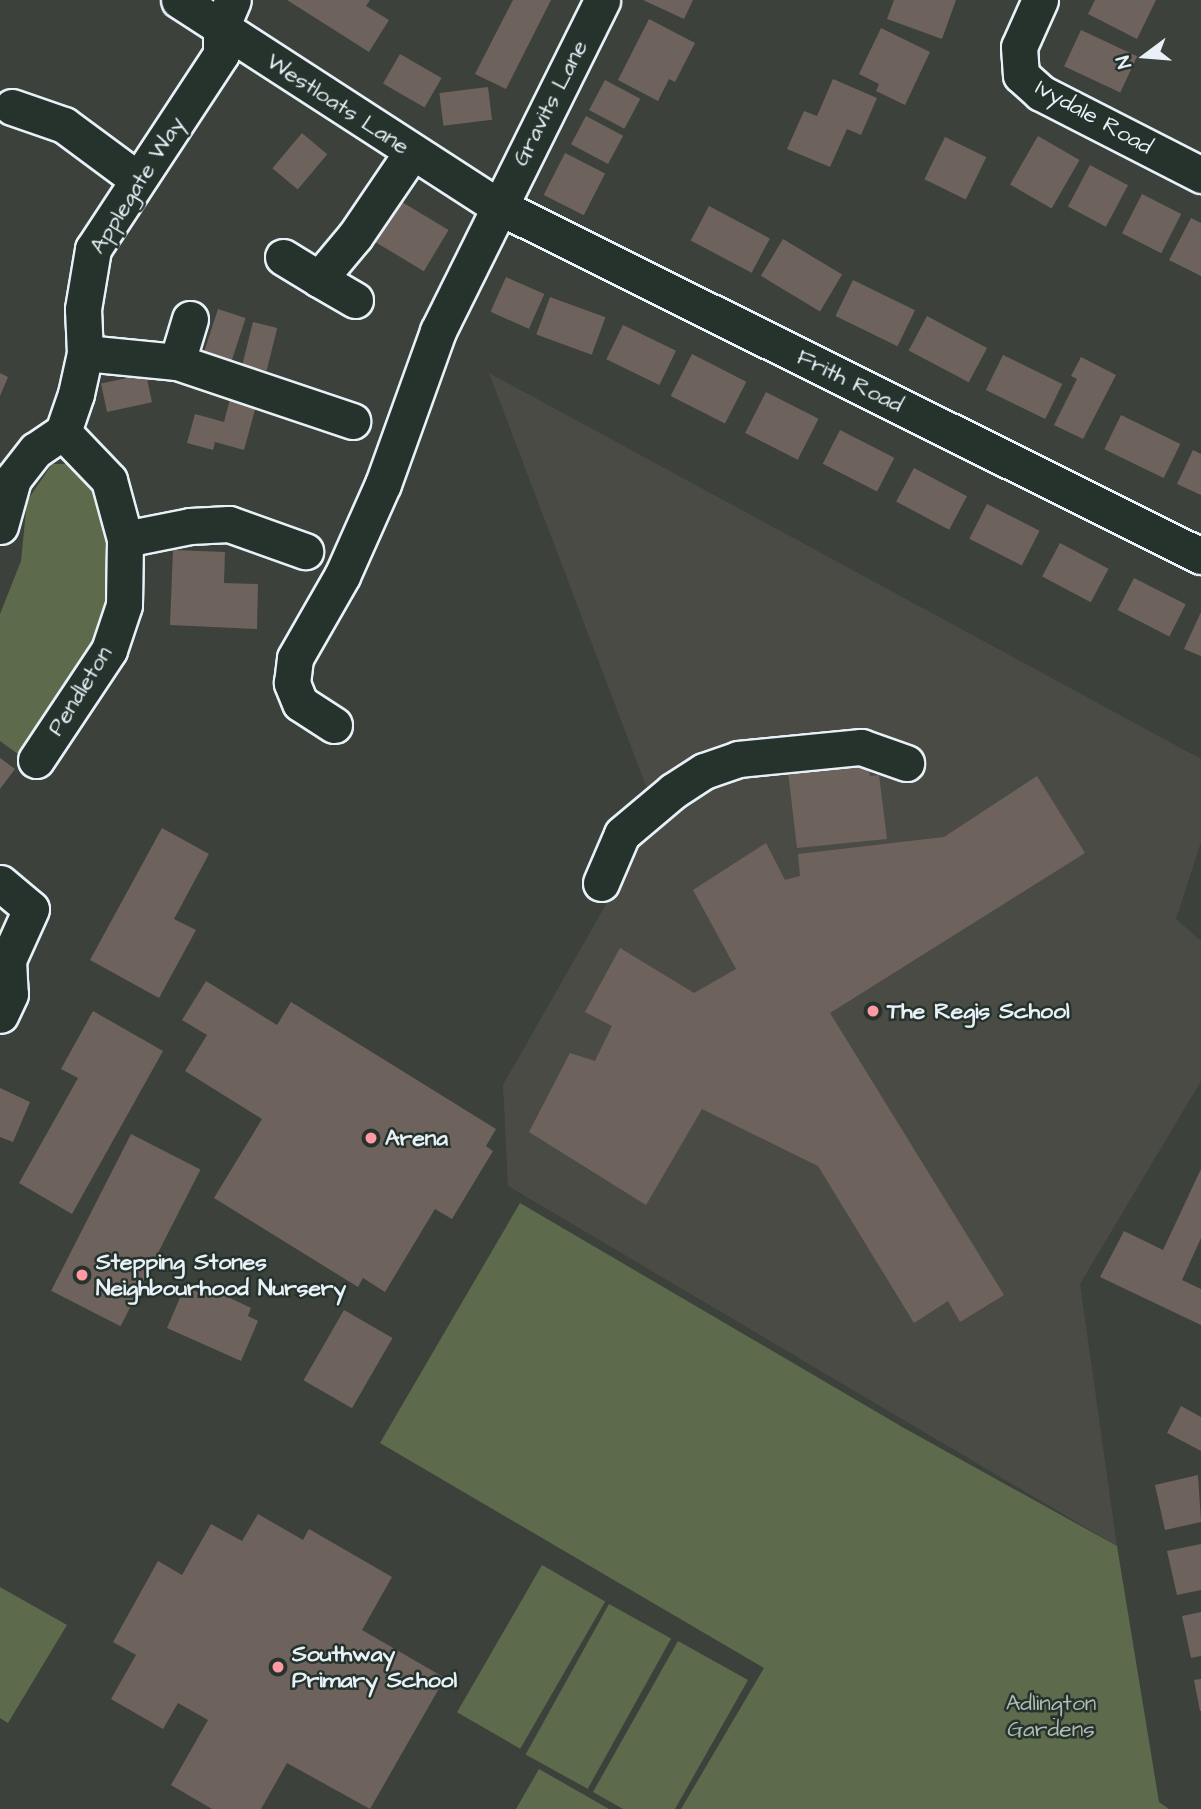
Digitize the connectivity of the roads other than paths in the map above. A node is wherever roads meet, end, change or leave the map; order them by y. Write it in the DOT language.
graph roads {
  1 [pos="179,0"];
  2 [pos="602,0"];
  3 [pos="1040,0"];
  4 [pos="227,14"];
  5 [pos="12,107"];
  6 [pos="412,152"];
  7 [pos="1201,175"];
  8 [pos="138,179"];
  9 [pos="498,206"];
  10 [pos="282,257"];
  11 [pos="319,279"];
  12 [pos="355,300"];
  13 [pos="190,319"];
  14 [pos="85,353"];
  15 [pos="177,362"];
  16 [pos="352,421"];
  17 [pos="63,432"];
  18 [pos="0,526"];
  19 [pos="125,539"];
  20 [pos="305,551"];
  21 [pos="1201,556"];
  22 [pos="334,725"];
  23 [pos="36,760"];
  24 [pos="906,762"];
  25 [pos="0,883"];
  26 [pos="601,883"];
  27 [pos="0,1015"];
  1 -- 4 [label="street, Westloats Lane"];
  2 -- 9 [label="street, Gravits Lane"];
  3 -- 7 [label="street, Ivydale Road"];
  4 -- 6 [label="street, Westloats Lane"];
  4 -- 8 [label="street, Applegate Way"];
  5 -- 8 [label="street"];
  6 -- 9 [label="street, Westloats Lane"];
  6 -- 11 [label="street"];
  8 -- 14 [label="street, Applegate Way"];
  9 -- 21 [label="street, Frith Road"];
  9 -- 22 [label="street, Gravits Lane"];
  10 -- 11 [label="street"];
  11 -- 12 [label="street"];
  13 -- 15 [label="street"];
  14 -- 15 [label="street"];
  14 -- 17 [label="street, Applegate Way"];
  15 -- 16 [label="street"];
  17 -- 18 [label="street"];
  17 -- 19 [label="street, Pendleton"];
  19 -- 20 [label="street"];
  19 -- 23 [label="street, Pendleton"];
  24 -- 26 [label="street"];
  25 -- 27 [label="street"];
}
